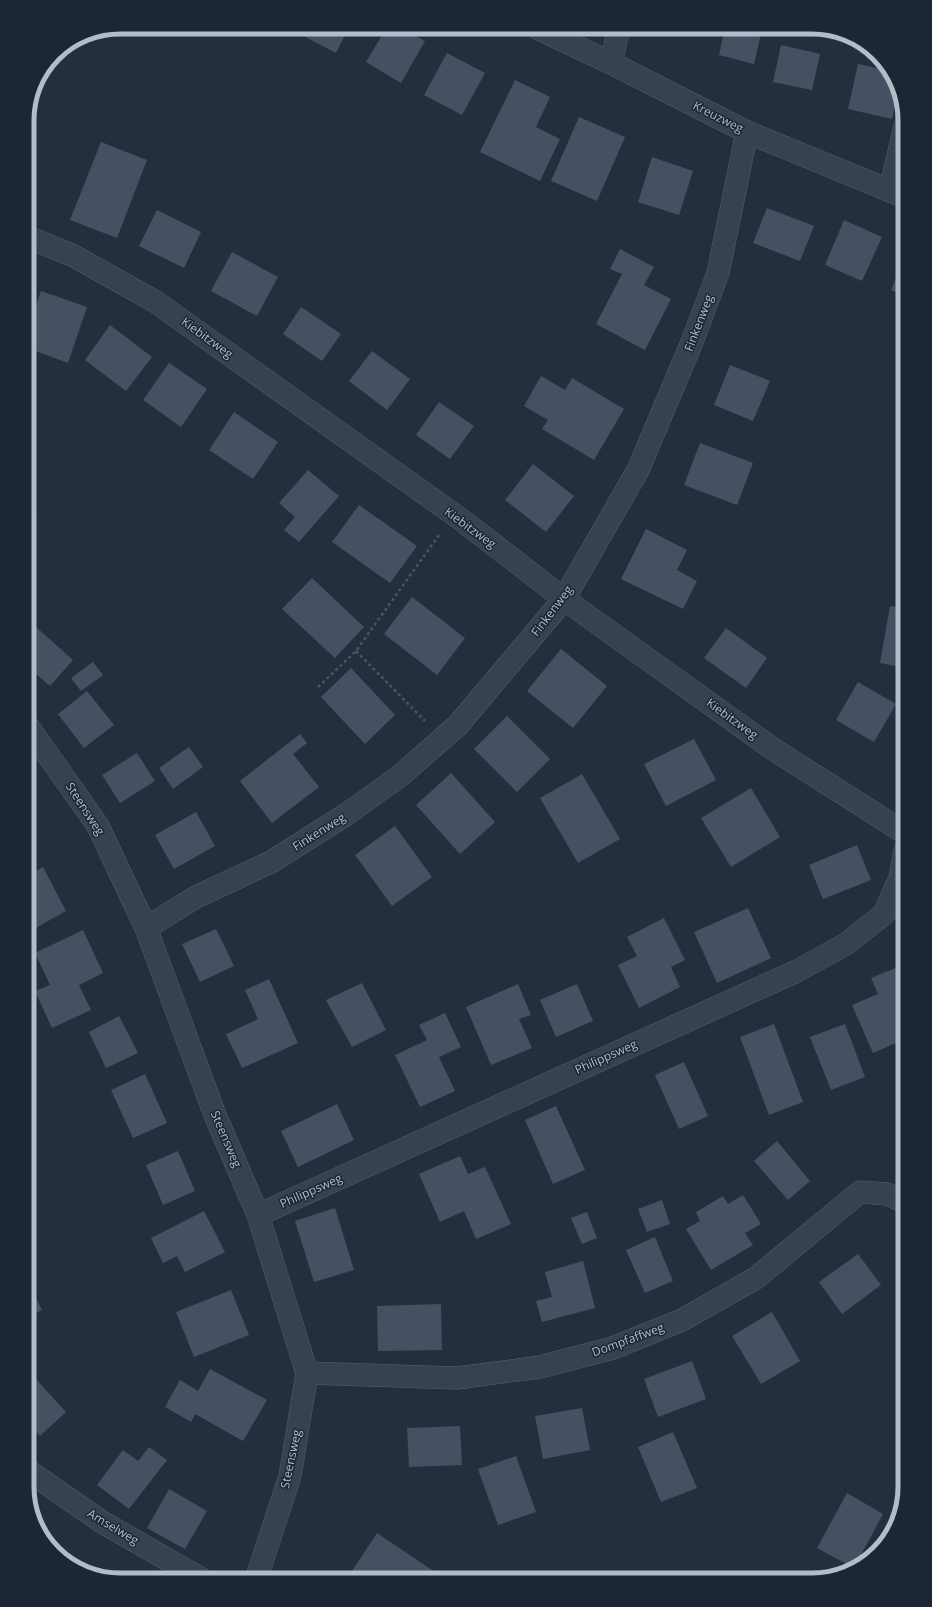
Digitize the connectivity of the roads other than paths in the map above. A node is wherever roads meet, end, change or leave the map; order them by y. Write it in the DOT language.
graph roads {
  1 [pos="550,34"];
  2 [pos="617,34"];
  3 [pos="611,63"];
  4 [pos="747,132"];
  5 [pos="898,193"];
  6 [pos="34,240"];
  7 [pos="564,598"];
  8 [pos="34,735"];
  9 [pos="898,829"];
  10 [pos="898,882"];
  11 [pos="146,928"];
  12 [pos="898,1199"];
  13 [pos="258,1215"];
  14 [pos="307,1373"];
  15 [pos="34,1475"];
  16 [pos="191,1573"];
  17 [pos="258,1573"];
  1 -- 3 [label="street, Kreuzweg"];
  2 -- 3 [label="street"];
  3 -- 4 [label="street, Kreuzweg"];
  4 -- 5 [label="street, Kreuzweg"];
  4 -- 7 [label="street, Finkenweg"];
  6 -- 7 [label="street, Kiebitzweg"];
  7 -- 9 [label="street, Kiebitzweg"];
  7 -- 11 [label="street, Finkenweg"];
  8 -- 11 [label="street, Steensweg"];
  10 -- 13 [label="street, Philippsweg"];
  11 -- 13 [label="street, Steensweg"];
  12 -- 14 [label="street, Dompfaffweg"];
  13 -- 14 [label="street, Steensweg"];
  14 -- 17 [label="street, Steensweg"];
  15 -- 16 [label="street, Amselweg"];
}
